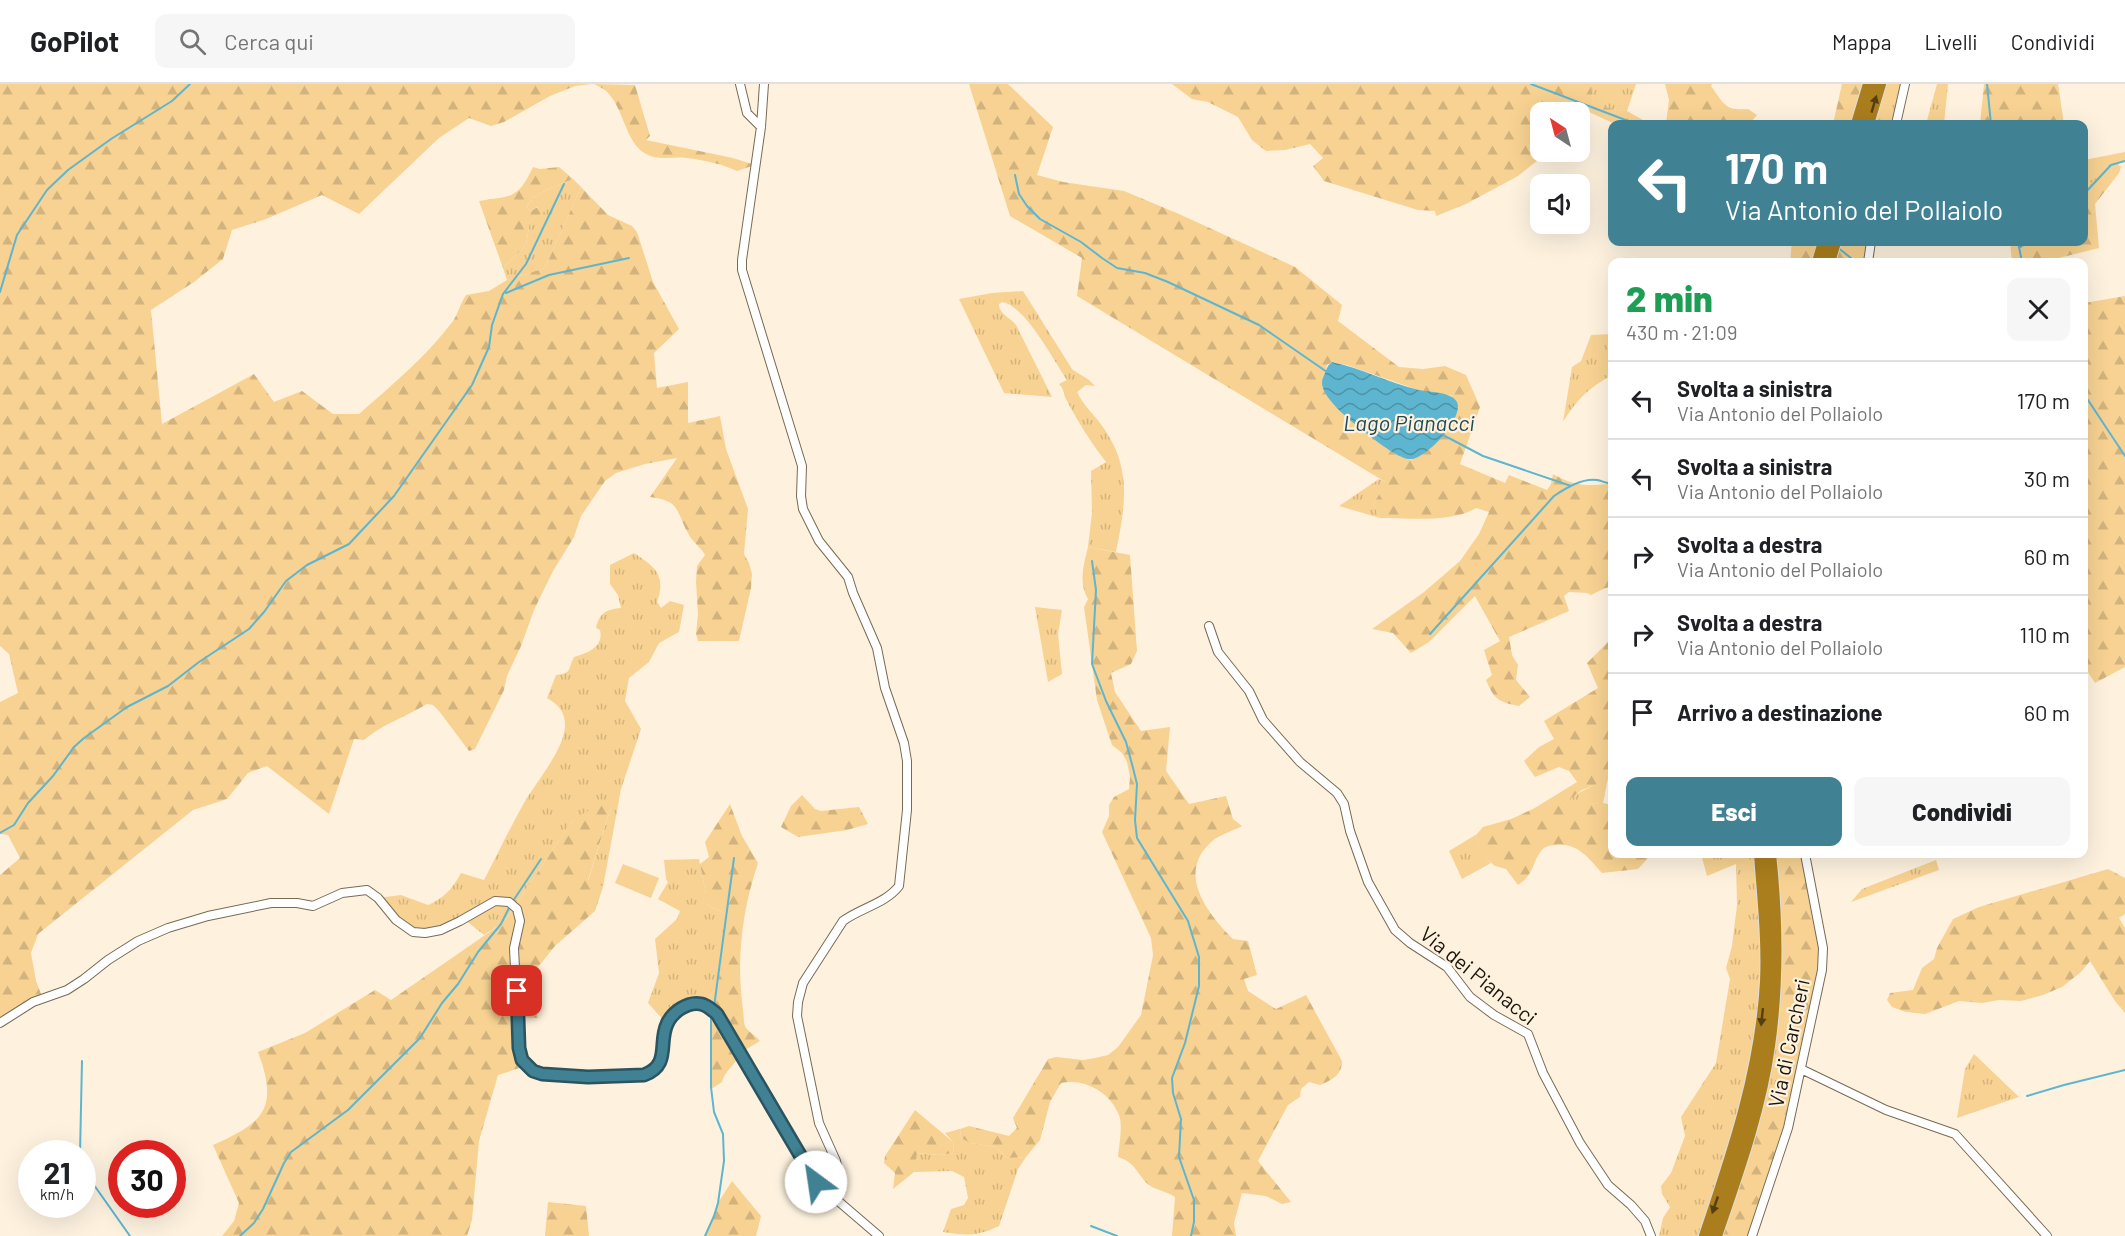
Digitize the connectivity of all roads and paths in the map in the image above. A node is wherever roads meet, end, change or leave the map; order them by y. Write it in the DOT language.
graph roads {
  1 [pos="740,84"];
  2 [pos="764,84"];
  3 [pos="1869,84"];
  4 [pos="1880,84"];
  5 [pos="1905,84"];
  6 [pos="1858,120"];
  7 [pos="1869,120"];
  8 [pos="1897,120"];
  9 [pos="760,127"];
  10 [pos="1209,626"];
  11 [pos="1760,858"];
  12 [pos="1770,858"];
  13 [pos="1806,858"];
  14 [pos="0,1023"];
  15 [pos="1801,1069"];
  16 [pos="830,1194"];
  17 [pos="879,1236"];
  18 [pos="1651,1236"];
  19 [pos="1705,1236"];
  20 [pos="1716,1236"];
  21 [pos="1752,1236"];
  22 [pos="2047,1236"];
  1 -- 9 [label="street"];
  2 -- 9 [label="street"];
  3 -- 6 [label="highway"];
  7 -- 4 [label="highway, one-way"];
  5 -- 8 [label="street"];
  9 -- 16 [label="street"];
  10 -- 18 [label="street, Via dei Pianacci"];
  11 -- 19 [label="highway, one-way"];
  12 -- 20 [label="highway"];
  13 -- 15 [label="street, Via di Carcheri"];
  14 -- 16 [label="street"];
  15 -- 21 [label="street, Via di Carcheri"];
  15 -- 22 [label="street"];
  16 -- 17 [label="street"];
}
